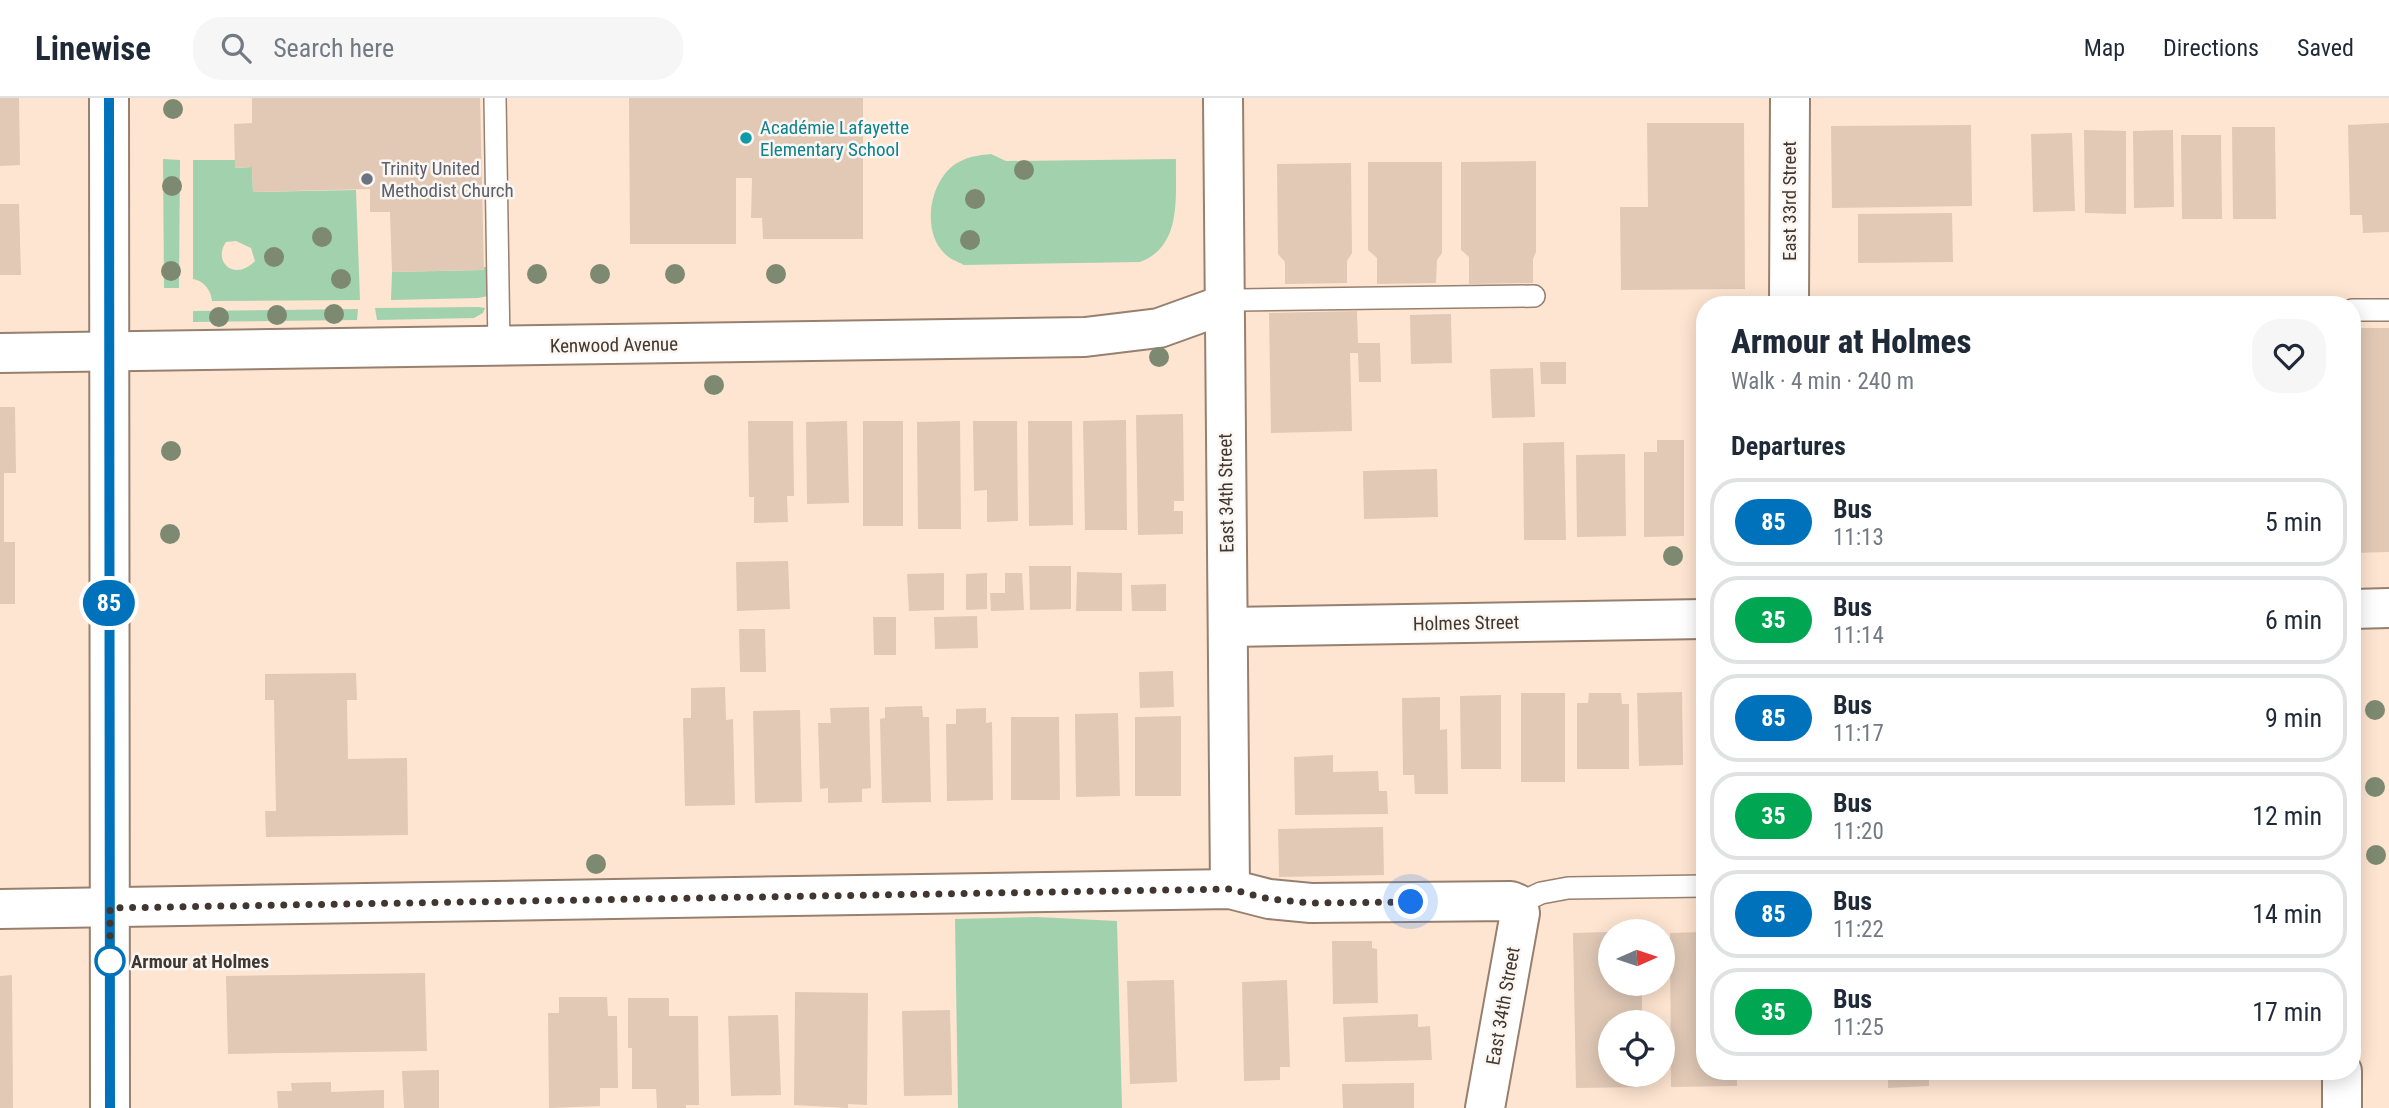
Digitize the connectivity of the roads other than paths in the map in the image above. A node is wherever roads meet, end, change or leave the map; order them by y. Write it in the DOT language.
graph roads {
  1 [pos="109,98"];
  2 [pos="495,98"];
  3 [pos="1790,98"];
  4 [pos="1228,100"];
  5 [pos="1534,296"];
  6 [pos="1789,296"];
  7 [pos="1223,305"];
  8 [pos="2361,310"];
  9 [pos="2389,310"];
  10 [pos="499,347"];
  11 [pos="0,353"];
  12 [pos="109,353"];
  13 [pos="2389,608"];
  14 [pos="2361,609"];
  15 [pos="1696,619"];
  16 [pos="1228,626"];
  17 [pos="1696,886"];
  18 [pos="1230,889"];
  19 [pos="1518,904"];
  20 [pos="110,908"];
  21 [pos="0,909"];
  22 [pos="2342,1080"];
  23 [pos="110,1108"];
  24 [pos="1485,1108"];
  25 [pos="2342,1108"];
  1 -- 12 [label="street"];
  2 -- 10 [label="lane"];
  3 -- 6 [label="street, East 33rd Street"];
  4 -- 7 [label="street, East 34th Street"];
  5 -- 7 [label="lane"];
  7 -- 10 [label="street, Kenwood Avenue"];
  7 -- 16 [label="street, East 34th Street"];
  8 -- 9 [label="lane"];
  10 -- 12 [label="street, Kenwood Avenue"];
  11 -- 12 [label="street, Kenwood Avenue"];
  12 -- 20 [label="street"];
  13 -- 14 [label="street"];
  15 -- 16 [label="street, Holmes Street"];
  16 -- 18 [label="street, East 34th Street"];
  17 -- 19 [label="lane"];
  18 -- 19 [label="street"];
  18 -- 20 [label="street"];
  19 -- 24 [label="street, East 34th Street"];
  20 -- 21 [label="street"];
  20 -- 23 [label="street"];
  22 -- 25 [label="street"];
}
